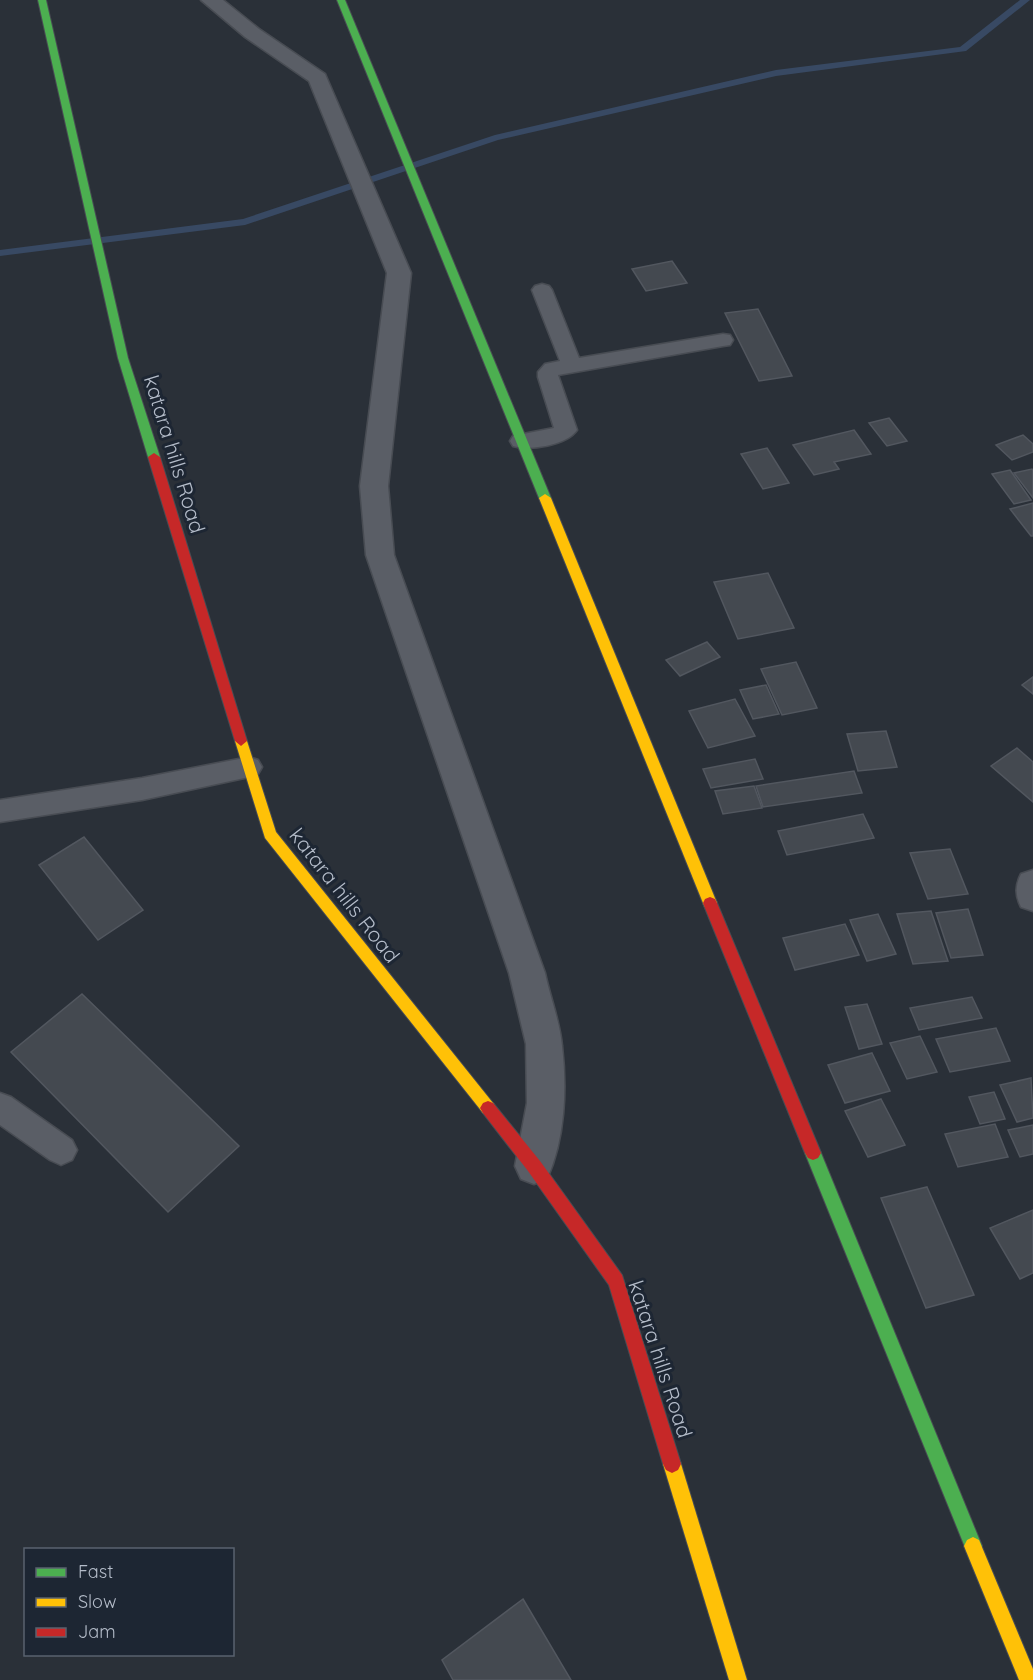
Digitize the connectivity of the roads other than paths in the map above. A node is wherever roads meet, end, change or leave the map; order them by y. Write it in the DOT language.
graph roads {
  1 [pos="42,0"];
  2 [pos="211,0"];
  3 [pos="341,0"];
  4 [pos="542,290"];
  5 [pos="723,340"];
  6 [pos="572,365"];
  7 [pos="521,441"];
  8 [pos="249,767"];
  9 [pos="0,811"];
  10 [pos="1033,884"];
  11 [pos="1033,897"];
  12 [pos="0,1107"];
  13 [pos="61,1150"];
  14 [pos="534,1166"];
  15 [pos="738,1680"];
  16 [pos="1028,1680"];
  1 -- 8 [label="main road, katara hills Road"];
  2 -- 14 [label="street"];
  3 -- 7 [label="main road"];
  4 -- 6 [label="lane"];
  5 -- 6 [label="lane"];
  6 -- 7 [label="lane"];
  7 -- 16 [label="main road"];
  8 -- 9 [label="lane"];
  8 -- 14 [label="main road, katara hills Road"];
  10 -- 11 [label="street"];
  12 -- 13 [label="lane"];
  14 -- 15 [label="main road, katara hills Road"];
}
